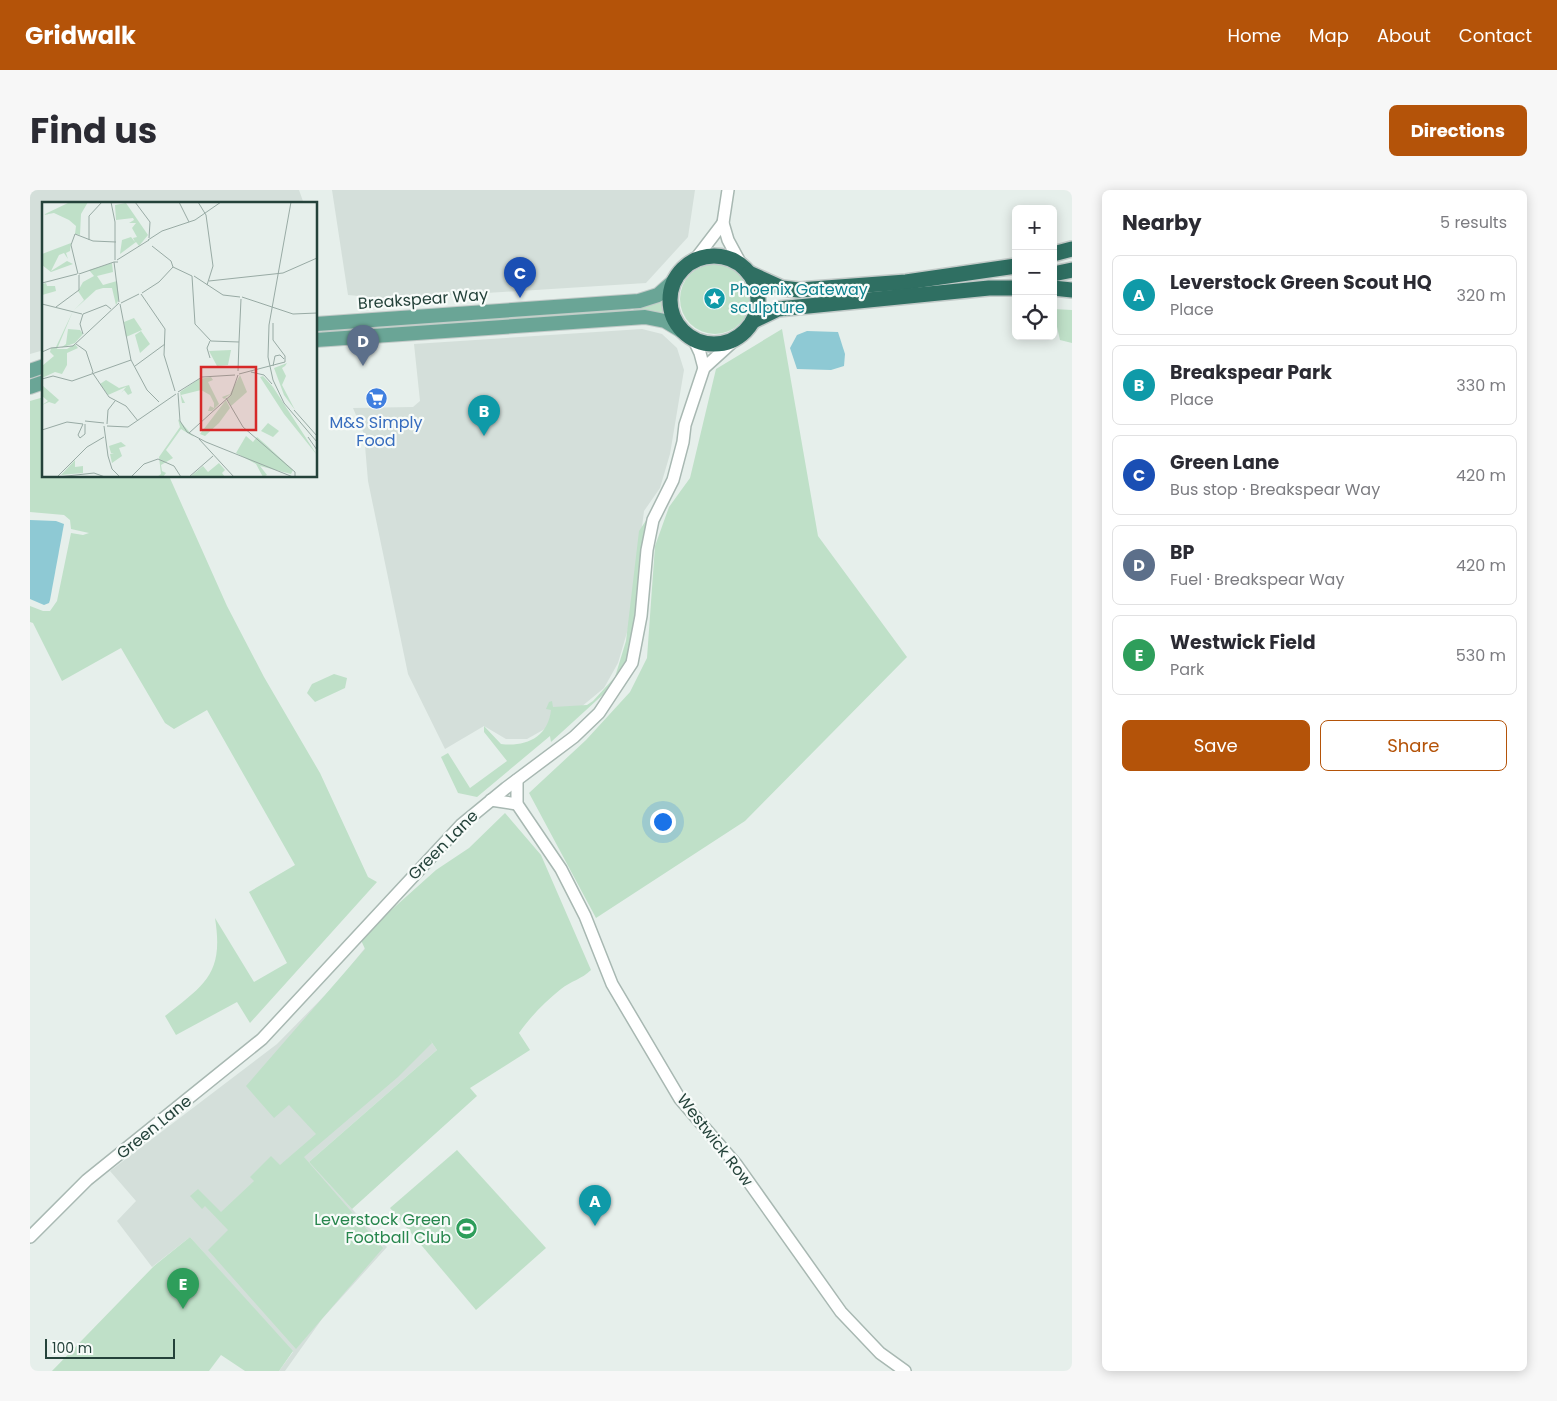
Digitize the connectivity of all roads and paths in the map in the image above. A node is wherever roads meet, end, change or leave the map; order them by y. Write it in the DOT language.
graph roads {
  1 [pos="728,190"];
  2 [pos="723,223"];
  3 [pos="1072,249"];
  4 [pos="1057,253"];
  5 [pos="1072,255"];
  6 [pos="1057,258"];
  7 [pos="694,261"];
  8 [pos="1012,266"];
  9 [pos="746,270"];
  10 [pos="1072,270"];
  11 [pos="1057,273"];
  12 [pos="676,278"];
  13 [pos="1012,283"];
  14 [pos="989,288"];
  15 [pos="1012,288"];
  16 [pos="1057,288"];
  17 [pos="1072,290"];
  18 [pos="753,320"];
  19 [pos="318,324"];
  20 [pos="689,336"];
  21 [pos="736,338"];
  22 [pos="318,340"];
  23 [pos="42,367"];
  24 [pos="704,368"];
  25 [pos="30,371"];
  26 [pos="42,383"];
  27 [pos="30,387"];
  28 [pos="517,780"];
  29 [pos="491,800"];
  30 [pos="517,804"];
  31 [pos="30,1237"];
  32 [pos="905,1371"];
  1 -- 2 [label="street"];
  2 -- 7 [label="street"];
  2 -- 9 [label="street"];
  3 -- 4 [label="highway"];
  5 -- 6 [label="highway"];
  7 -- 9 [label="highway"];
  7 -- 12 [label="highway"];
  8 -- 9 [label="highway"];
  9 -- 18 [label="highway"];
  10 -- 11 [label="highway"];
  12 -- 19 [label="main road, Breakspear Way"];
  12 -- 20 [label="highway"];
  13 -- 14 [label="highway"];
  14 -- 15 [label="highway"];
  14 -- 18 [label="highway"];
  16 -- 17 [label="highway"];
  18 -- 21 [label="highway"];
  20 -- 21 [label="highway"];
  20 -- 22 [label="main road, Breakspear Way"];
  20 -- 24 [label="street"];
  21 -- 24 [label="street, Green Lane"];
  23 -- 25 [label="main road"];
  24 -- 28 [label="street, Green Lane"];
  26 -- 27 [label="main road"];
  28 -- 29 [label="street, Green Lane"];
  28 -- 30 [label="street"];
  29 -- 30 [label="street"];
  29 -- 31 [label="street, Green Lane"];
  30 -- 32 [label="street, Westwick Row"];
}
